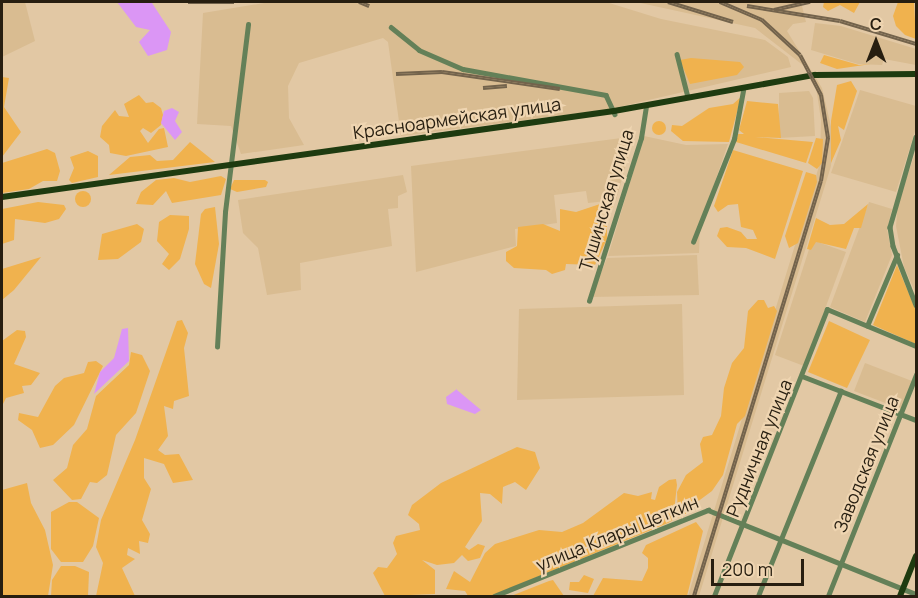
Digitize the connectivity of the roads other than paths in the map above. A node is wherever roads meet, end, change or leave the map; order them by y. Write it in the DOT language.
graph roads {
  1 [pos="248,24"];
  2 [pos="391,27"];
  3 [pos="677,54"];
  4 [pos="916,75"];
  5 [pos="744,91"];
  6 [pos="688,97"];
  7 [pos="646,107"];
  8 [pos="615,112"];
  9 [pos="916,137"];
  10 [pos="230,166"];
  11 [pos="2,198"];
  12 [pos="693,242"];
  13 [pos="897,255"];
  14 [pos="589,301"];
  15 [pos="916,305"];
  16 [pos="867,326"];
  17 [pos="916,346"];
  18 [pos="217,347"];
  19 [pos="916,375"];
  20 [pos="802,376"];
  21 [pos="841,391"];
  22 [pos="901,413"];
  23 [pos="916,420"];
  24 [pos="743,523"];
  25 [pos="781,539"];
  26 [pos="916,556"];
  27 [pos="841,564"];
  28 [pos="903,589"];
  29 [pos="916,594"];
  30 [pos="494,597"];
  31 [pos="714,597"];
  32 [pos="758,597"];
  33 [pos="828,597"];
  34 [pos="900,597"];
  1 -- 10 [label="street"];
  2 -- 8 [label="street"];
  3 -- 6 [label="street"];
  4 -- 5 [label="main road, Красноармейская улица"];
  4 -- 6 [label="main road, Красноармейская улица"];
  5 -- 7 [label="main road, Красноармейская улица"];
  5 -- 12 [label="street"];
  6 -- 7 [label="main road, Красноармейская улица"];
  7 -- 8 [label="main road, Красноармейская улица"];
  7 -- 14 [label="street, Тушинская улица"];
  8 -- 10 [label="main road, Красноармейская улица"];
  9 -- 13 [label="street"];
  10 -- 11 [label="main road, Красноармейская улица"];
  10 -- 18 [label="street"];
  13 -- 15 [label="street"];
  13 -- 16 [label="street"];
  16 -- 17 [label="street"];
  16 -- 20 [label="street, Рудничная улица"];
  19 -- 22 [label="street, Заводская улица"];
  20 -- 21 [label="street"];
  20 -- 24 [label="street, Рудничная улица"];
  21 -- 22 [label="street"];
  21 -- 25 [label="street"];
  22 -- 23 [label="street"];
  22 -- 27 [label="street, Заводская улица"];
  24 -- 25 [label="street, улица Клары Цеткин"];
  24 -- 30 [label="street, улица Клары Цеткин"];
  24 -- 31 [label="street, Рудничная улица"];
  25 -- 27 [label="street, улица Клары Цеткин"];
  25 -- 32 [label="street"];
  26 -- 28 [label="main road"];
  27 -- 28 [label="street, улица Клары Цеткин"];
  27 -- 33 [label="street, Заводская улица"];
  28 -- 29 [label="street, улица Клары Цеткин"];
  28 -- 34 [label="main road"];
}
